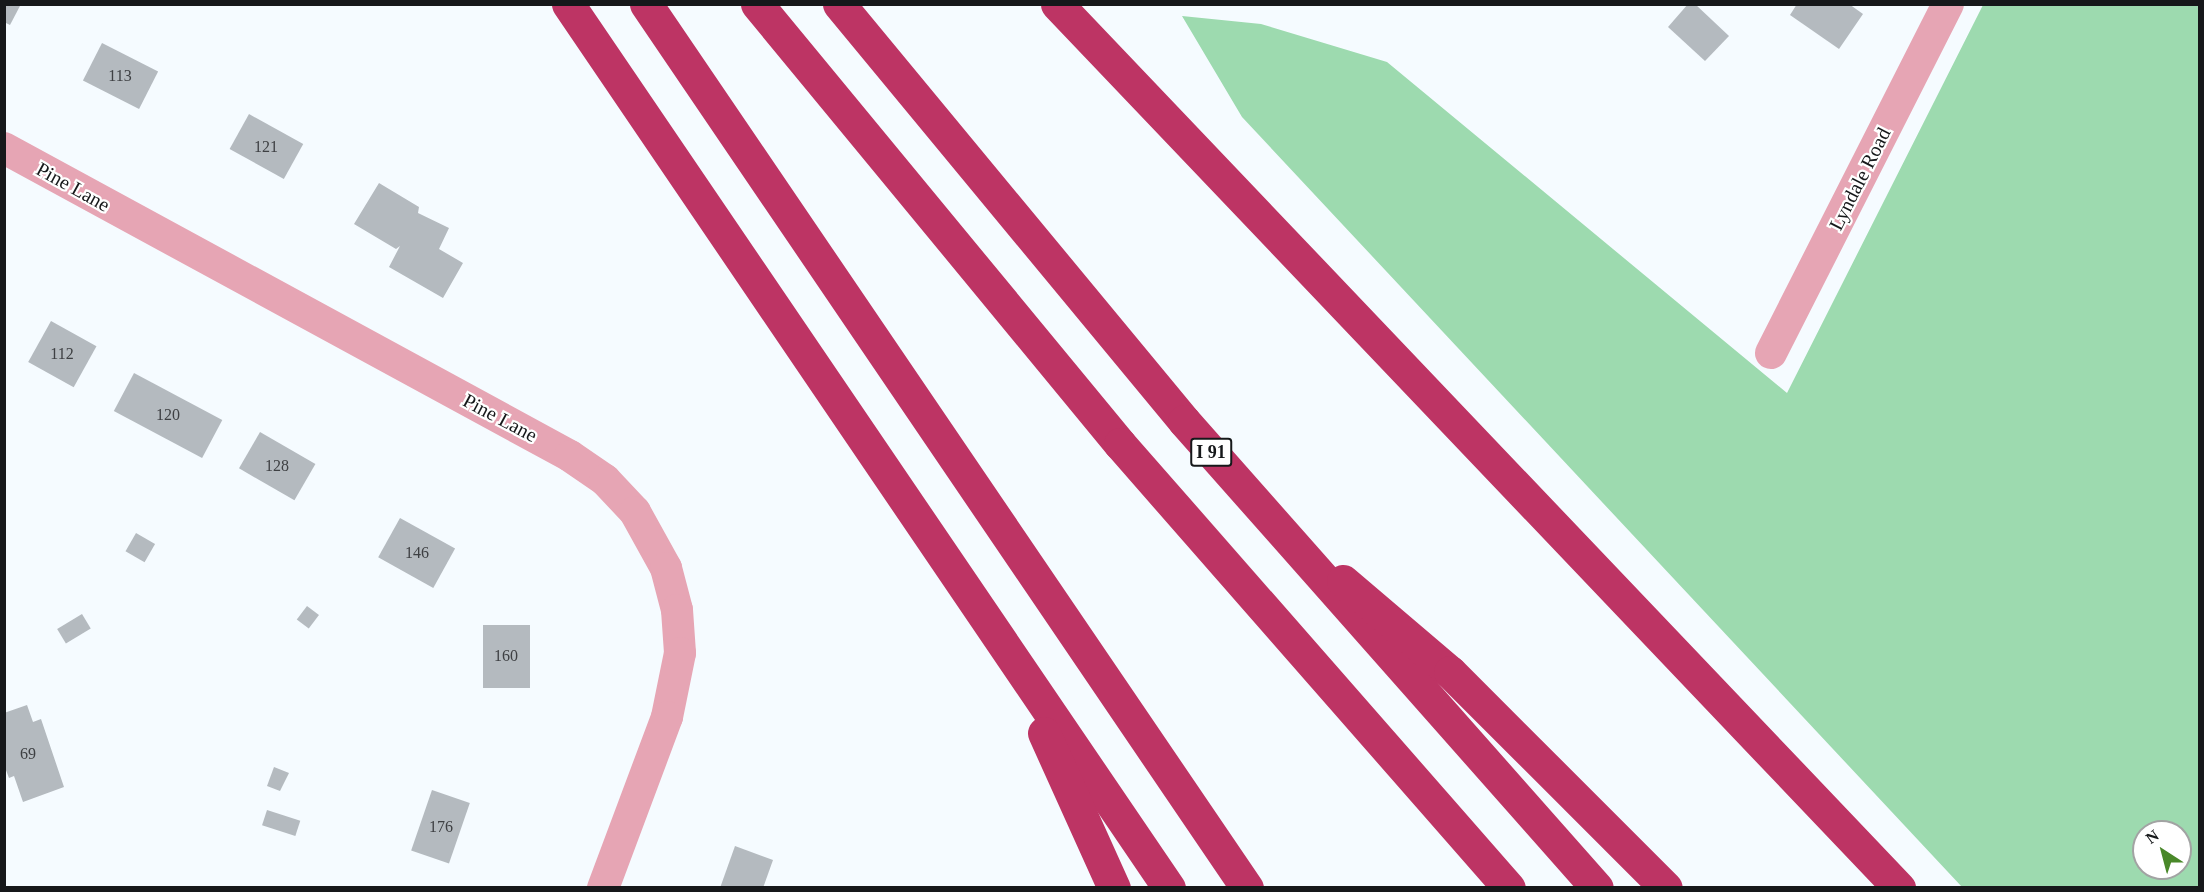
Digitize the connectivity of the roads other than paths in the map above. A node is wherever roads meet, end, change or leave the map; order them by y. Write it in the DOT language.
graph roads {
  1 [pos="568,4"];
  2 [pos="645,4"];
  3 [pos="757,4"];
  4 [pos="839,4"];
  5 [pos="1057,4"];
  6 [pos="1948,4"];
  7 [pos="4,148"];
  8 [pos="1771,353"];
  9 [pos="1274,525"];
  10 [pos="1006,650"];
  11 [pos="603,888"];
  12 [pos="1114,888"];
  13 [pos="1168,888"];
  14 [pos="1247,888"];
  15 [pos="1509,888"];
  16 [pos="1596,888"];
  17 [pos="1666,888"];
  18 [pos="1899,888"];
  1 -- 10 [label="highway"];
  2 -- 14 [label="highway"];
  3 -- 15 [label="highway"];
  4 -- 9 [label="highway, I 91"];
  5 -- 18 [label="highway"];
  6 -- 8 [label="street, Lyndale Road"];
  7 -- 11 [label="street, Pine Lane"];
  9 -- 16 [label="highway, I 91"];
  9 -- 17 [label="highway"];
  10 -- 12 [label="highway"];
  10 -- 13 [label="highway"];
}
